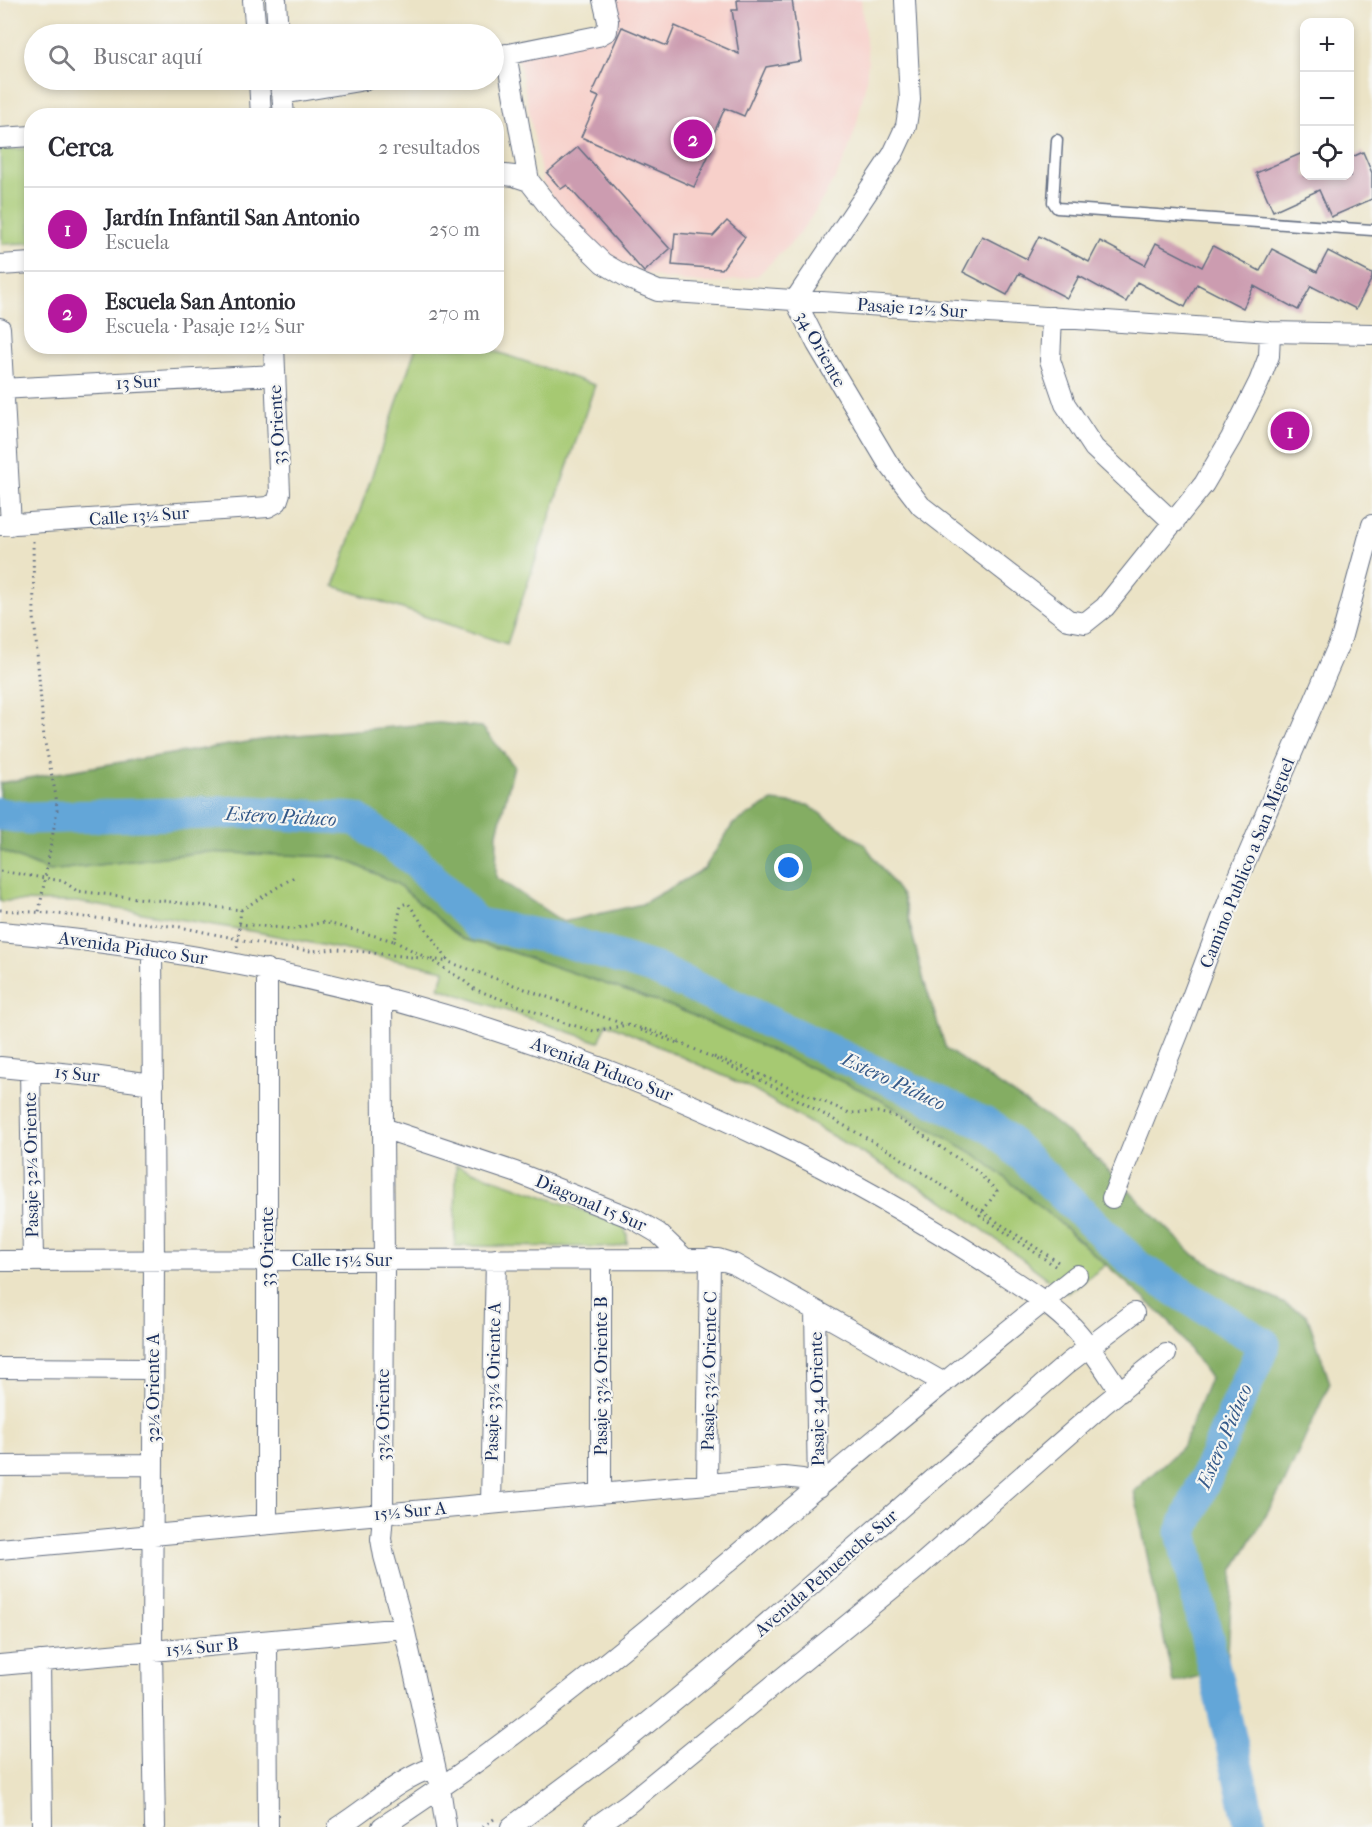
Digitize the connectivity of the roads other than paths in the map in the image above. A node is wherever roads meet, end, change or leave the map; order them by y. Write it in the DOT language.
graph roads {
  1 [pos="253,0"];
  2 [pos="276,0"];
  3 [pos="603,0"];
  4 [pos="905,0"];
  5 [pos="255,24"];
  6 [pos="277,24"];
  7 [pos="504,54"];
  8 [pos="504,72"];
  9 [pos="260,90"];
  10 [pos="282,90"];
  11 [pos="261,108"];
  12 [pos="283,108"];
  13 [pos="24,136"];
  14 [pos="0,138"];
  15 [pos="1057,140"];
  16 [pos="504,175"];
  17 [pos="529,181"];
  18 [pos="1372,230"];
  19 [pos="24,264"];
  20 [pos="0,265"];
  21 [pos="795,300"];
  22 [pos="1052,317"];
  23 [pos="0,328"];
  24 [pos="1270,332"];
  25 [pos="1372,334"];
  26 [pos="274,354"];
  27 [pos="275,375"];
  28 [pos="2,389"];
  29 [pos="277,502"];
  30 [pos="1174,523"];
  31 [pos="5,525"];
  32 [pos="1372,525"];
  33 [pos="0,932"];
  34 [pos="152,950"];
  35 [pos="267,969"];
  36 [pos="382,996"];
  37 [pos="0,1067"];
  38 [pos="30,1069"];
  39 [pos="153,1084"];
  40 [pos="383,1128"];
  41 [pos="1112,1198"];
  42 [pos="684,1258"];
  43 [pos="710,1258"];
  44 [pos="496,1259"];
  45 [pos="601,1259"];
  46 [pos="384,1260"];
  47 [pos="0,1261"];
  48 [pos="33,1261"];
  49 [pos="154,1261"];
  50 [pos="267,1261"];
  51 [pos="1075,1277"];
  52 [pos="1044,1301"];
  53 [pos="815,1310"];
  54 [pos="1134,1313"];
  55 [pos="1089,1347"];
  56 [pos="1166,1354"];
  57 [pos="0,1368"];
  58 [pos="153,1369"];
  59 [pos="944,1383"];
  60 [pos="1120,1392"];
  61 [pos="153,1465"];
  62 [pos="0,1466"];
  63 [pos="707,1484"];
  64 [pos="818,1488"];
  65 [pos="601,1494"];
  66 [pos="490,1504"];
  67 [pos="383,1514"];
  68 [pos="267,1524"];
  69 [pos="153,1535"];
  70 [pos="0,1549"];
  71 [pos="404,1628"];
  72 [pos="267,1641"];
  73 [pos="152,1651"];
  74 [pos="40,1661"];
  75 [pos="0,1665"];
  76 [pos="435,1767"];
  77 [pos="440,1788"];
  78 [pos="42,1827"];
  79 [pos="155,1827"];
  80 [pos="268,1827"];
  81 [pos="339,1827"];
  82 [pos="382,1827"];
  83 [pos="446,1827"];
  84 [pos="512,1827"];
  85 [pos="596,1827"];
  1 -- 5 [label="street"];
  2 -- 6 [label="street"];
  3 -- 7 [label="street"];
  4 -- 21 [label="street, 34 Oriente"];
  8 -- 17 [label="street"];
  9 -- 11 [label="street"];
  10 -- 12 [label="street"];
  13 -- 14 [label="street"];
  15 -- 18 [label="lane"];
  16 -- 17 [label="street"];
  17 -- 21 [label="street, Pasaje 12½ Sur"];
  19 -- 20 [label="street"];
  21 -- 22 [label="street, Pasaje 12½ Sur"];
  21 -- 30 [label="street, 34 Oriente"];
  22 -- 24 [label="street, Pasaje 12½ Sur"];
  22 -- 30 [label="street"];
  23 -- 28 [label="street"];
  24 -- 25 [label="street, Pasaje 12½ Sur"];
  24 -- 30 [label="street"];
  26 -- 27 [label="street, 33 Oriente"];
  27 -- 28 [label="street, 13 Sur"];
  27 -- 29 [label="street, 33 Oriente"];
  28 -- 31 [label="street"];
  29 -- 31 [label="street, Calle 13½ Sur"];
  32 -- 41 [label="street, Camino Publico a San Miguel"];
  33 -- 34 [label="street, Avenida Piduco Sur"];
  34 -- 35 [label="street, Avenida Piduco Sur"];
  34 -- 39 [label="street, 32½ Oriente A"];
  35 -- 36 [label="street, Avenida Piduco Sur"];
  35 -- 50 [label="street, 33 Oriente"];
  36 -- 40 [label="street, 33½ Oriente"];
  36 -- 52 [label="street, Avenida Piduco Sur"];
  37 -- 38 [label="street, 15 Sur"];
  38 -- 39 [label="street, 15 Sur"];
  38 -- 48 [label="street, Pasaje 32½ Oriente"];
  39 -- 49 [label="street, 32½ Oriente A"];
  40 -- 42 [label="street, Diagonal 15 Sur"];
  40 -- 46 [label="street, 33½ Oriente"];
  42 -- 43 [label="street"];
  42 -- 45 [label="street, Calle 15½ Sur"];
  43 -- 53 [label="street"];
  43 -- 63 [label="street, Pasaje 33½ Oriente C"];
  44 -- 45 [label="street, Calle 15½ Sur"];
  44 -- 46 [label="street, Calle 15½ Sur"];
  44 -- 66 [label="street, Pasaje 33½ Oriente A"];
  45 -- 65 [label="street, Pasaje 33½ Oriente B"];
  46 -- 50 [label="street, Calle 15½ Sur"];
  46 -- 67 [label="street, 33½ Oriente"];
  47 -- 48 [label="street, Calle 15½ Sur"];
  48 -- 49 [label="street, Calle 15½ Sur"];
  49 -- 50 [label="street, Calle 15½ Sur"];
  49 -- 58 [label="street, 32½ Oriente A"];
  50 -- 68 [label="street, 33 Oriente"];
  51 -- 52 [label="street"];
  52 -- 55 [label="street, Avenida Piduco Sur"];
  52 -- 59 [label="street"];
  53 -- 59 [label="street"];
  53 -- 64 [label="street, Pasaje 34 Oriente"];
  54 -- 55 [label="street, Avenida Pehuenche Sur"];
  55 -- 60 [label="street, Avenida Piduco Sur"];
  55 -- 84 [label="street, Avenida Pehuenche Sur"];
  56 -- 60 [label="street"];
  57 -- 58 [label="street"];
  58 -- 61 [label="street, 32½ Oriente A"];
  59 -- 64 [label="street"];
  60 -- 85 [label="street"];
  61 -- 62 [label="street"];
  61 -- 69 [label="street, 32½ Oriente A"];
  63 -- 64 [label="street, 15½ Sur A"];
  63 -- 65 [label="street, 15½ Sur A"];
  64 -- 77 [label="street"];
  65 -- 66 [label="street, 15½ Sur A"];
  66 -- 67 [label="street, 15½ Sur A"];
  67 -- 68 [label="street, 15½ Sur A"];
  67 -- 71 [label="street, 33½ Oriente"];
  68 -- 69 [label="street, 15½ Sur A"];
  69 -- 70 [label="street, 15½ Sur A"];
  69 -- 73 [label="street, 32½ Oriente A"];
  71 -- 72 [label="street, 15½ Sur B"];
  71 -- 76 [label="street, 33½ Oriente"];
  72 -- 73 [label="street, 15½ Sur B"];
  72 -- 80 [label="street"];
  73 -- 74 [label="street, 15½ Sur B"];
  73 -- 79 [label="street, 32½ Oriente A"];
  74 -- 75 [label="street, 15½ Sur B"];
  74 -- 78 [label="street"];
  76 -- 77 [label="street, 33½ Oriente"];
  76 -- 81 [label="street"];
  77 -- 82 [label="street"];
  77 -- 83 [label="street, 33½ Oriente"];
}
